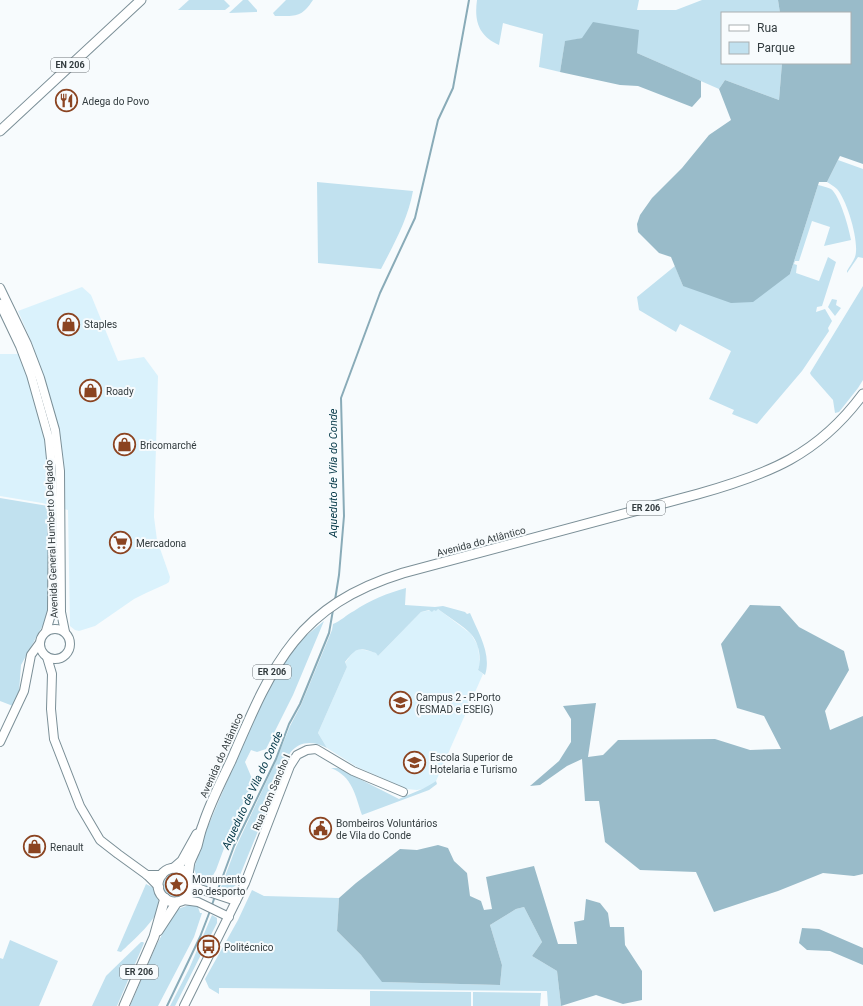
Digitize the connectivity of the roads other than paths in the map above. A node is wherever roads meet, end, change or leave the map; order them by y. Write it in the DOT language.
graph roads {
  1 [pos="141,0"];
  2 [pos="0,131"];
  3 [pos="0,288"];
  4 [pos="0,304"];
  5 [pos="863,394"];
  6 [pos="46,631"];
  7 [pos="65,632"];
  8 [pos="39,644"];
  9 [pos="45,656"];
  10 [pos="62,658"];
  11 [pos="29,664"];
  12 [pos="52,674"];
  13 [pos="0,742"];
  14 [pos="403,792"];
  15 [pos="203,825"];
  16 [pos="174,868"];
  17 [pos="162,874"];
  18 [pos="147,875"];
  19 [pos="190,879"];
  20 [pos="158,887"];
  21 [pos="165,898"];
  22 [pos="180,901"];
  23 [pos="236,901"];
  24 [pos="229,916"];
  25 [pos="154,937"];
  26 [pos="124,1006"];
  27 [pos="184,1006"];
  1 -- 2 [label="main road, EN 206"];
  3 -- 7 [label="main road, Avenida General Humberto Delgado"];
  4 -- 6 [label="main road, Avenida General Humberto Delgado"];
  5 -- 15 [label="main road, Avenida do Atlântico / ER 206"];
  6 -- 7 [label="main road, Avenida General Humberto Delgado"];
  6 -- 8 [label="main road, Avenida General Humberto Delgado"];
  7 -- 10 [label="main road, Avenida General Humberto Delgado"];
  8 -- 9 [label="main road"];
  8 -- 11 [label="main road, Avenida General Humberto Delgado"];
  9 -- 10 [label="main road"];
  9 -- 11 [label="main road"];
  9 -- 12 [label="main road"];
  10 -- 12 [label="main road, Avenida General Humberto Delgado"];
  11 -- 13 [label="main road, Avenida General Humberto Delgado"];
  12 -- 18 [label="main road"];
  14 -- 23 [label="main road, Rua Dom Sancho I"];
  15 -- 16 [label="main road, Avenida do Atlântico / ER 206"];
  15 -- 19 [label="main road, Avenida do Atlântico / ER 206"];
  16 -- 17 [label="main road, ER 206"];
  16 -- 19 [label="main road"];
  17 -- 18 [label="main road"];
  17 -- 20 [label="main road"];
  18 -- 20 [label="main road"];
  19 -- 22 [label="main road, ER 206"];
  19 -- 23 [label="main road"];
  20 -- 21 [label="main road"];
  21 -- 22 [label="main road"];
  21 -- 25 [label="main road, ER 206"];
  22 -- 24 [label="main road"];
  22 -- 25 [label="main road, ER 206"];
  23 -- 24 [label="main road, Rua Dom Sancho I"];
  24 -- 27 [label="main road, Rua Dom Sancho I"];
  25 -- 26 [label="main road, ER 206"];
}
